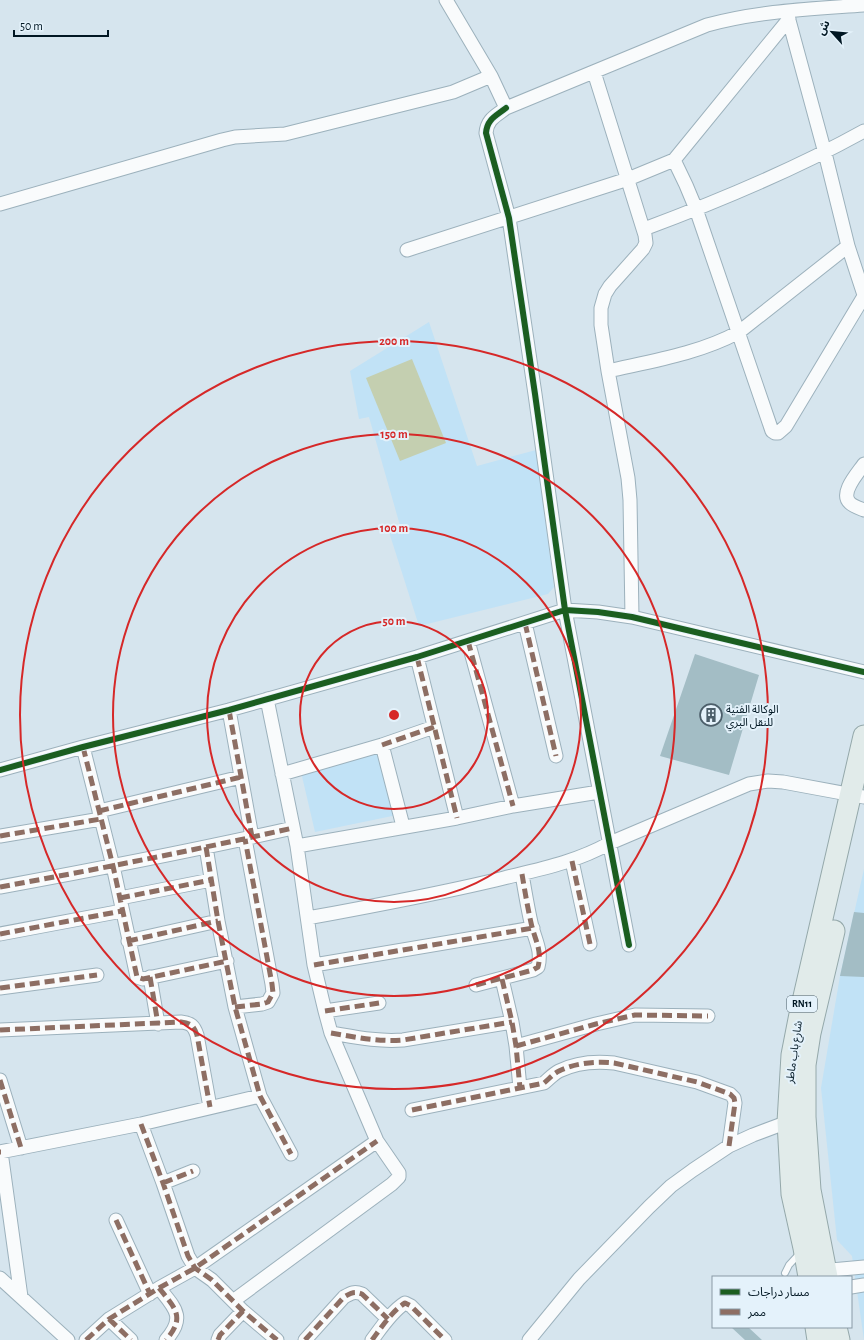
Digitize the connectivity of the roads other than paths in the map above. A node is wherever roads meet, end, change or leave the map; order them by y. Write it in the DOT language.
graph roads {
  1 [pos="446,0"];
  2 [pos="864,4"];
  3 [pos="799,5"];
  4 [pos="788,15"];
  5 [pos="594,72"];
  6 [pos="491,76"];
  7 [pos="506,108"];
  8 [pos="864,131"];
  9 [pos="825,153"];
  10 [pos="674,160"];
  11 [pos="628,179"];
  12 [pos="0,204"];
  13 [pos="696,209"];
  14 [pos="509,218"];
  15 [pos="644,229"];
  16 [pos="848,246"];
  17 [pos="407,250"];
  18 [pos="864,295"];
  19 [pos="739,332"];
  20 [pos="608,371"];
  21 [pos="864,464"];
  22 [pos="864,510"];
  23 [pos="565,610"];
  24 [pos="632,617"];
  25 [pos="525,623"];
  26 [pos="468,641"];
  27 [pos="416,657"];
  28 [pos="864,672"];
  29 [pos="267,699"];
  30 [pos="229,710"];
  31 [pos="434,727"];
  32 [pos="864,736"];
  33 [pos="382,745"];
  34 [pos="83,747"];
  35 [pos="556,756"];
  36 [pos="0,770"];
  37 [pos="282,774"];
  38 [pos="241,777"];
  39 [pos="599,792"];
  40 [pos="860,798"];
  41 [pos="513,806"];
  42 [pos="100,815"];
  43 [pos="457,818"];
  44 [pos="403,826"];
  45 [pos="293,828"];
  46 [pos="0,836"];
  47 [pos="248,838"];
  48 [pos="610,843"];
  49 [pos="297,846"];
  50 [pos="206,847"];
  51 [pos="572,861"];
  52 [pos="113,866"];
  53 [pos="522,874"];
  54 [pos="211,880"];
  55 [pos="0,887"];
  56 [pos="120,898"];
  57 [pos="122,912"];
  58 [pos="308,918"];
  59 [pos="218,921"];
  60 [pos="532,928"];
  61 [pos="0,934"];
  62 [pos="128,941"];
  63 [pos="590,944"];
  64 [pos="629,945"];
  65 [pos="227,961"];
  66 [pos="314,965"];
  67 [pos="97,976"];
  68 [pos="150,976"];
  69 [pos="502,979"];
  70 [pos="476,985"];
  71 [pos="0,988"];
  72 [pos="379,1003"];
  73 [pos="235,1007"];
  74 [pos="325,1011"];
  75 [pos="708,1016"];
  76 [pos="512,1022"];
  77 [pos="158,1024"];
  78 [pos="0,1030"];
  79 [pos="331,1033"];
  80 [pos="516,1046"];
  81 [pos="0,1080"];
  82 [pos="520,1088"];
  83 [pos="260,1096"];
  84 [pos="210,1107"];
  85 [pos="412,1110"];
  86 [pos="796,1120"];
  87 [pos="141,1124"];
  88 [pos="377,1141"];
  89 [pos="729,1146"];
  90 [pos="21,1148"];
  91 [pos="0,1152"];
  92 [pos="291,1154"];
  93 [pos="193,1171"];
  94 [pos="163,1182"];
  95 [pos="116,1220"];
  96 [pos="804,1248"];
  97 [pos="864,1267"];
  98 [pos="195,1268"];
  99 [pos="785,1273"];
  100 [pos="817,1274"];
  101 [pos="0,1278"];
  102 [pos="864,1285"];
  103 [pos="852,1287"];
  104 [pos="155,1291"];
  105 [pos="21,1297"];
  106 [pos="233,1301"];
  107 [pos="243,1311"];
  108 [pos="110,1319"];
  109 [pos="388,1319"];
  110 [pos="68,1340"];
  111 [pos="86,1340"];
  112 [pos="131,1340"];
  113 [pos="166,1340"];
  114 [pos="218,1340"];
  115 [pos="277,1340"];
  116 [pos="305,1340"];
  117 [pos="372,1340"];
  118 [pos="445,1340"];
  119 [pos="529,1340"];
  1 -- 6 [label="street"];
  2 -- 3 [label="street"];
  3 -- 4 [label="street"];
  4 -- 5 [label="street"];
  4 -- 9 [label="street"];
  4 -- 10 [label="street"];
  5 -- 7 [label="street"];
  5 -- 11 [label="street"];
  6 -- 7 [label="street"];
  6 -- 12 [label="street"];
  7 -- 14 [label="street"];
  8 -- 9 [label="street"];
  9 -- 13 [label="street"];
  9 -- 16 [label="street"];
  10 -- 11 [label="street"];
  10 -- 13 [label="street"];
  11 -- 14 [label="street"];
  11 -- 15 [label="street"];
  13 -- 15 [label="street"];
  13 -- 19 [label="street"];
  14 -- 17 [label="street"];
  14 -- 23 [label="street"];
  15 -- 20 [label="street"];
  16 -- 18 [label="street"];
  16 -- 19 [label="street"];
  18 -- 19 [label="street"];
  19 -- 20 [label="street"];
  20 -- 24 [label="street"];
  21 -- 22 [label="street"];
  23 -- 24 [label="street"];
  23 -- 25 [label="street"];
  23 -- 39 [label="street"];
  24 -- 28 [label="street"];
  25 -- 26 [label="street"];
  25 -- 35 [label="street"];
  26 -- 27 [label="street"];
  26 -- 41 [label="street"];
  27 -- 29 [label="street"];
  27 -- 31 [label="street"];
  29 -- 30 [label="street"];
  29 -- 37 [label="street"];
  30 -- 34 [label="street"];
  30 -- 38 [label="street"];
  31 -- 33 [label="street"];
  31 -- 43 [label="street"];
  32 -- 40 [label="main road, شارع باب ماطر / RN11"];
  33 -- 37 [label="street"];
  33 -- 44 [label="street"];
  34 -- 36 [label="street"];
  34 -- 42 [label="street"];
  37 -- 45 [label="street"];
  38 -- 42 [label="street"];
  38 -- 47 [label="street"];
  39 -- 41 [label="street"];
  39 -- 48 [label="street"];
  40 -- 48 [label="street"];
  40 -- 86 [label="main road, شارع باب ماطر / RN11"];
  41 -- 43 [label="street"];
  42 -- 46 [label="street"];
  42 -- 52 [label="street"];
  43 -- 44 [label="street"];
  44 -- 49 [label="street"];
  45 -- 47 [label="street"];
  45 -- 49 [label="street"];
  47 -- 50 [label="street"];
  47 -- 73 [label="street"];
  48 -- 51 [label="street"];
  48 -- 64 [label="street"];
  49 -- 58 [label="street"];
  50 -- 52 [label="street"];
  50 -- 54 [label="street"];
  51 -- 53 [label="street"];
  51 -- 63 [label="street"];
  52 -- 55 [label="street"];
  52 -- 56 [label="street"];
  53 -- 58 [label="street"];
  53 -- 60 [label="street"];
  54 -- 56 [label="street"];
  54 -- 59 [label="street"];
  56 -- 57 [label="street"];
  57 -- 61 [label="street"];
  57 -- 62 [label="street"];
  58 -- 66 [label="street"];
  59 -- 62 [label="street"];
  59 -- 65 [label="street"];
  60 -- 66 [label="street"];
  60 -- 69 [label="street"];
  62 -- 68 [label="street"];
  65 -- 68 [label="street"];
  65 -- 73 [label="street"];
  66 -- 74 [label="street"];
  67 -- 71 [label="street"];
  68 -- 77 [label="street"];
  69 -- 70 [label="street"];
  69 -- 76 [label="street"];
  72 -- 74 [label="street"];
  73 -- 83 [label="street"];
  74 -- 79 [label="street"];
  75 -- 80 [label="street"];
  76 -- 79 [label="street"];
  76 -- 80 [label="street"];
  77 -- 78 [label="street"];
  77 -- 84 [label="street"];
  79 -- 88 [label="street"];
  80 -- 82 [label="street"];
  81 -- 90 [label="street"];
  82 -- 85 [label="street"];
  82 -- 89 [label="street"];
  83 -- 84 [label="street"];
  83 -- 92 [label="street"];
  84 -- 87 [label="street"];
  86 -- 89 [label="street"];
  86 -- 96 [label="main road, شارع باب ماطر / RN11"];
  86 -- 100 [label="main road, شارع باب ماطر / RN11"];
  87 -- 90 [label="street"];
  87 -- 94 [label="street"];
  88 -- 98 [label="street"];
  88 -- 106 [label="street"];
  89 -- 119 [label="street"];
  90 -- 91 [label="street"];
  91 -- 105 [label="street"];
  93 -- 94 [label="street"];
  94 -- 98 [label="street"];
  95 -- 104 [label="street"];
  96 -- 99 [label="lane"];
  96 -- 100 [label="main road, شارع باب ماطر / RN11"];
  97 -- 100 [label="street"];
  98 -- 104 [label="street"];
  98 -- 106 [label="street"];
  101 -- 105 [label="street"];
  102 -- 103 [label="street"];
  104 -- 108 [label="street"];
  104 -- 113 [label="street"];
  105 -- 110 [label="street"];
  106 -- 107 [label="street"];
  107 -- 114 [label="street"];
  107 -- 115 [label="street"];
  108 -- 111 [label="street"];
  108 -- 112 [label="street"];
  109 -- 116 [label="street"];
  109 -- 117 [label="street"];
  109 -- 118 [label="street"];
}
